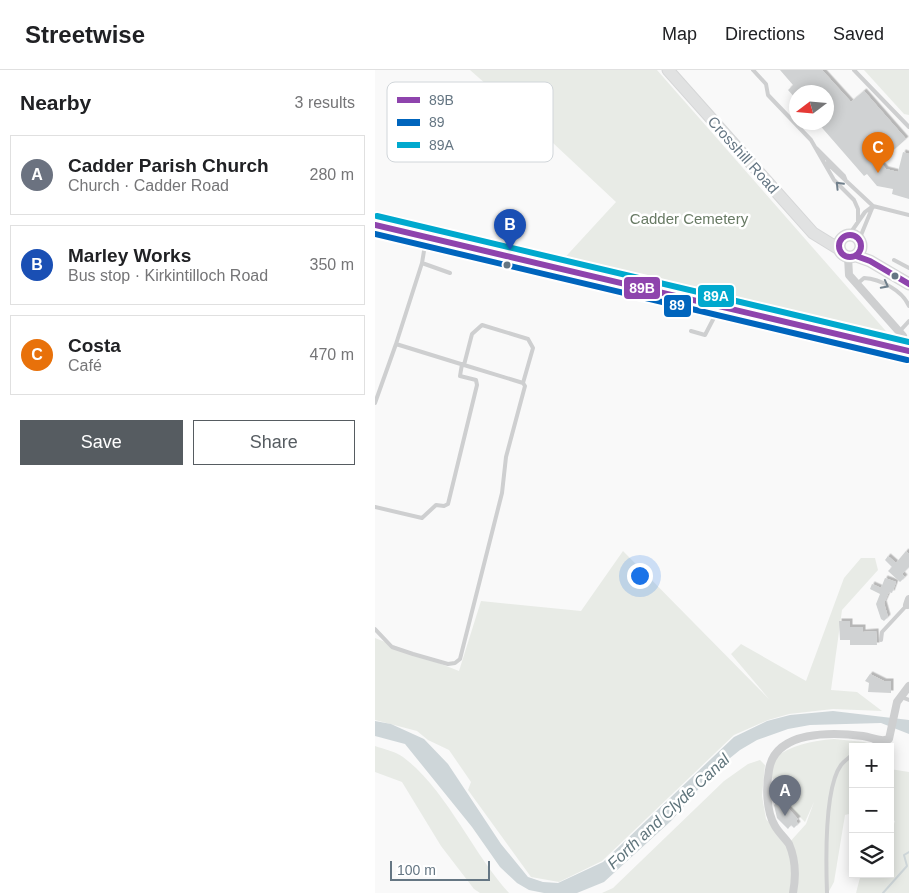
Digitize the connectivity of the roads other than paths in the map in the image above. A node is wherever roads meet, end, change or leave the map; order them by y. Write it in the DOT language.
graph roads {
  1 [pos="668,70"];
  2 [pos="753,70"];
  3 [pos="854,70"];
  4 [pos="909,128"];
  5 [pos="815,147"];
  6 [pos="824,161"];
  7 [pos="847,183"];
  8 [pos="873,206"];
  9 [pos="909,215"];
  10 [pos="858,222"];
  11 [pos="375,225"];
  12 [pos="427,237"];
  13 [pos="851,246"];
  14 [pos="894,260"];
  15 [pos="422,263"];
  16 [pos="909,268"];
  17 [pos="450,273"];
  18 [pos="857,284"];
  19 [pos="909,284"];
  20 [pos="909,304"];
  21 [pos="720,306"];
  22 [pos="909,322"];
  23 [pos="691,331"];
  24 [pos="901,334"];
  25 [pos="396,344"];
  26 [pos="909,350"];
  27 [pos="463,364"];
  28 [pos="523,383"];
  29 [pos="375,403"];
  30 [pos="375,507"];
  31 [pos="908,602"];
  32 [pos="375,629"];
  33 [pos="881,640"];
  34 [pos="909,686"];
  35 [pos="901,697"];
  36 [pos="909,700"];
  37 [pos="879,741"];
  38 [pos="876,743"];
  39 [pos="849,758"];
  40 [pos="793,893"];
  41 [pos="827,893"];
  1 -- 13 [label="main road, Crosshill Road"];
  2 -- 5 [label="lane"];
  3 -- 4 [label="lane"];
  5 -- 6 [label="lane"];
  5 -- 7 [label="lane"];
  6 -- 7 [label="lane"];
  10 -- 6 [label="lane, one-way"];
  7 -- 8 [label="lane"];
  8 -- 9 [label="lane"];
  8 -- 10 [label="lane"];
  8 -- 13 [label="lane"];
  10 -- 13 [label="lane"];
  11 -- 12 [label="main road"];
  12 -- 15 [label="lane"];
  12 -- 21 [label="main road"];
  13 -- 18 [label="street"];
  13 -- 19 [label="main road, Crosshill Road"];
  14 -- 16 [label="lane"];
  15 -- 17 [label="lane"];
  15 -- 25 [label="lane"];
  18 -- 20 [label="lane, one-way"];
  18 -- 24 [label="street"];
  21 -- 23 [label="lane"];
  21 -- 26 [label="main road"];
  22 -- 24 [label="lane"];
  25 -- 27 [label="lane"];
  25 -- 29 [label="lane"];
  27 -- 28 [label="lane"];
  27 -- 28 [label="lane"];
  27 -- 30 [label="lane"];
  28 -- 32 [label="lane"];
  31 -- 33 [label="lane"];
  34 -- 35 [label="street"];
  35 -- 36 [label="lane"];
  35 -- 37 [label="street"];
  37 -- 38 [label="lane"];
  37 -- 40 [label="street"];
  39 -- 41 [label="lane"];
}
